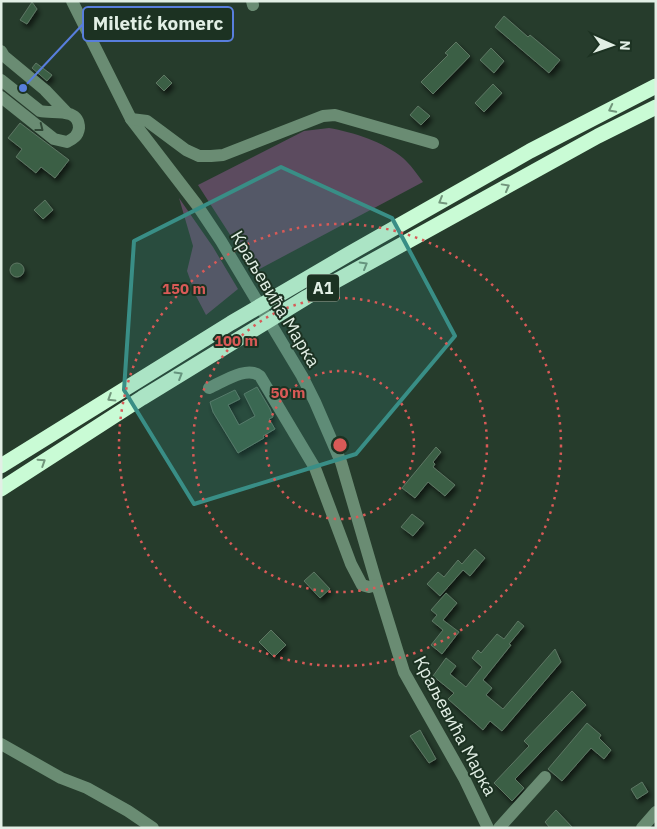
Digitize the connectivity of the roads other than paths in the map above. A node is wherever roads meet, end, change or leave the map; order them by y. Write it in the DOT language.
graph roads {
  1 [pos="72,1"];
  2 [pos="2,56"];
  3 [pos="1,80"];
  4 [pos="656,86"];
  5 [pos="1,98"];
  6 [pos="656,106"];
  7 [pos="66,112"];
  8 [pos="131,119"];
  9 [pos="432,143"];
  10 [pos="209,388"];
  11 [pos="1,466"];
  12 [pos="1,489"];
  13 [pos="377,585"];
  14 [pos="1,744"];
  15 [pos="546,777"];
  16 [pos="656,812"];
  17 [pos="153,828"];
  18 [pos="488,828"];
  19 [pos="499,828"];
  20 [pos="642,828"];
  1 -- 8 [label="street, Краљевића Марка"];
  2 -- 7 [label="street"];
  3 -- 7 [label="street"];
  4 -- 11 [label="highway, A1, one-way"];
  5 -- 7 [label="street, one-way"];
  12 -- 6 [label="highway, A1, one-way"];
  8 -- 9 [label="street"];
  8 -- 13 [label="street, Краљевића Марка"];
  10 -- 13 [label="street"];
  13 -- 18 [label="street, Краљевића Марка"];
  14 -- 17 [label="street"];
  15 -- 19 [label="street"];
  16 -- 20 [label="street"];
}
